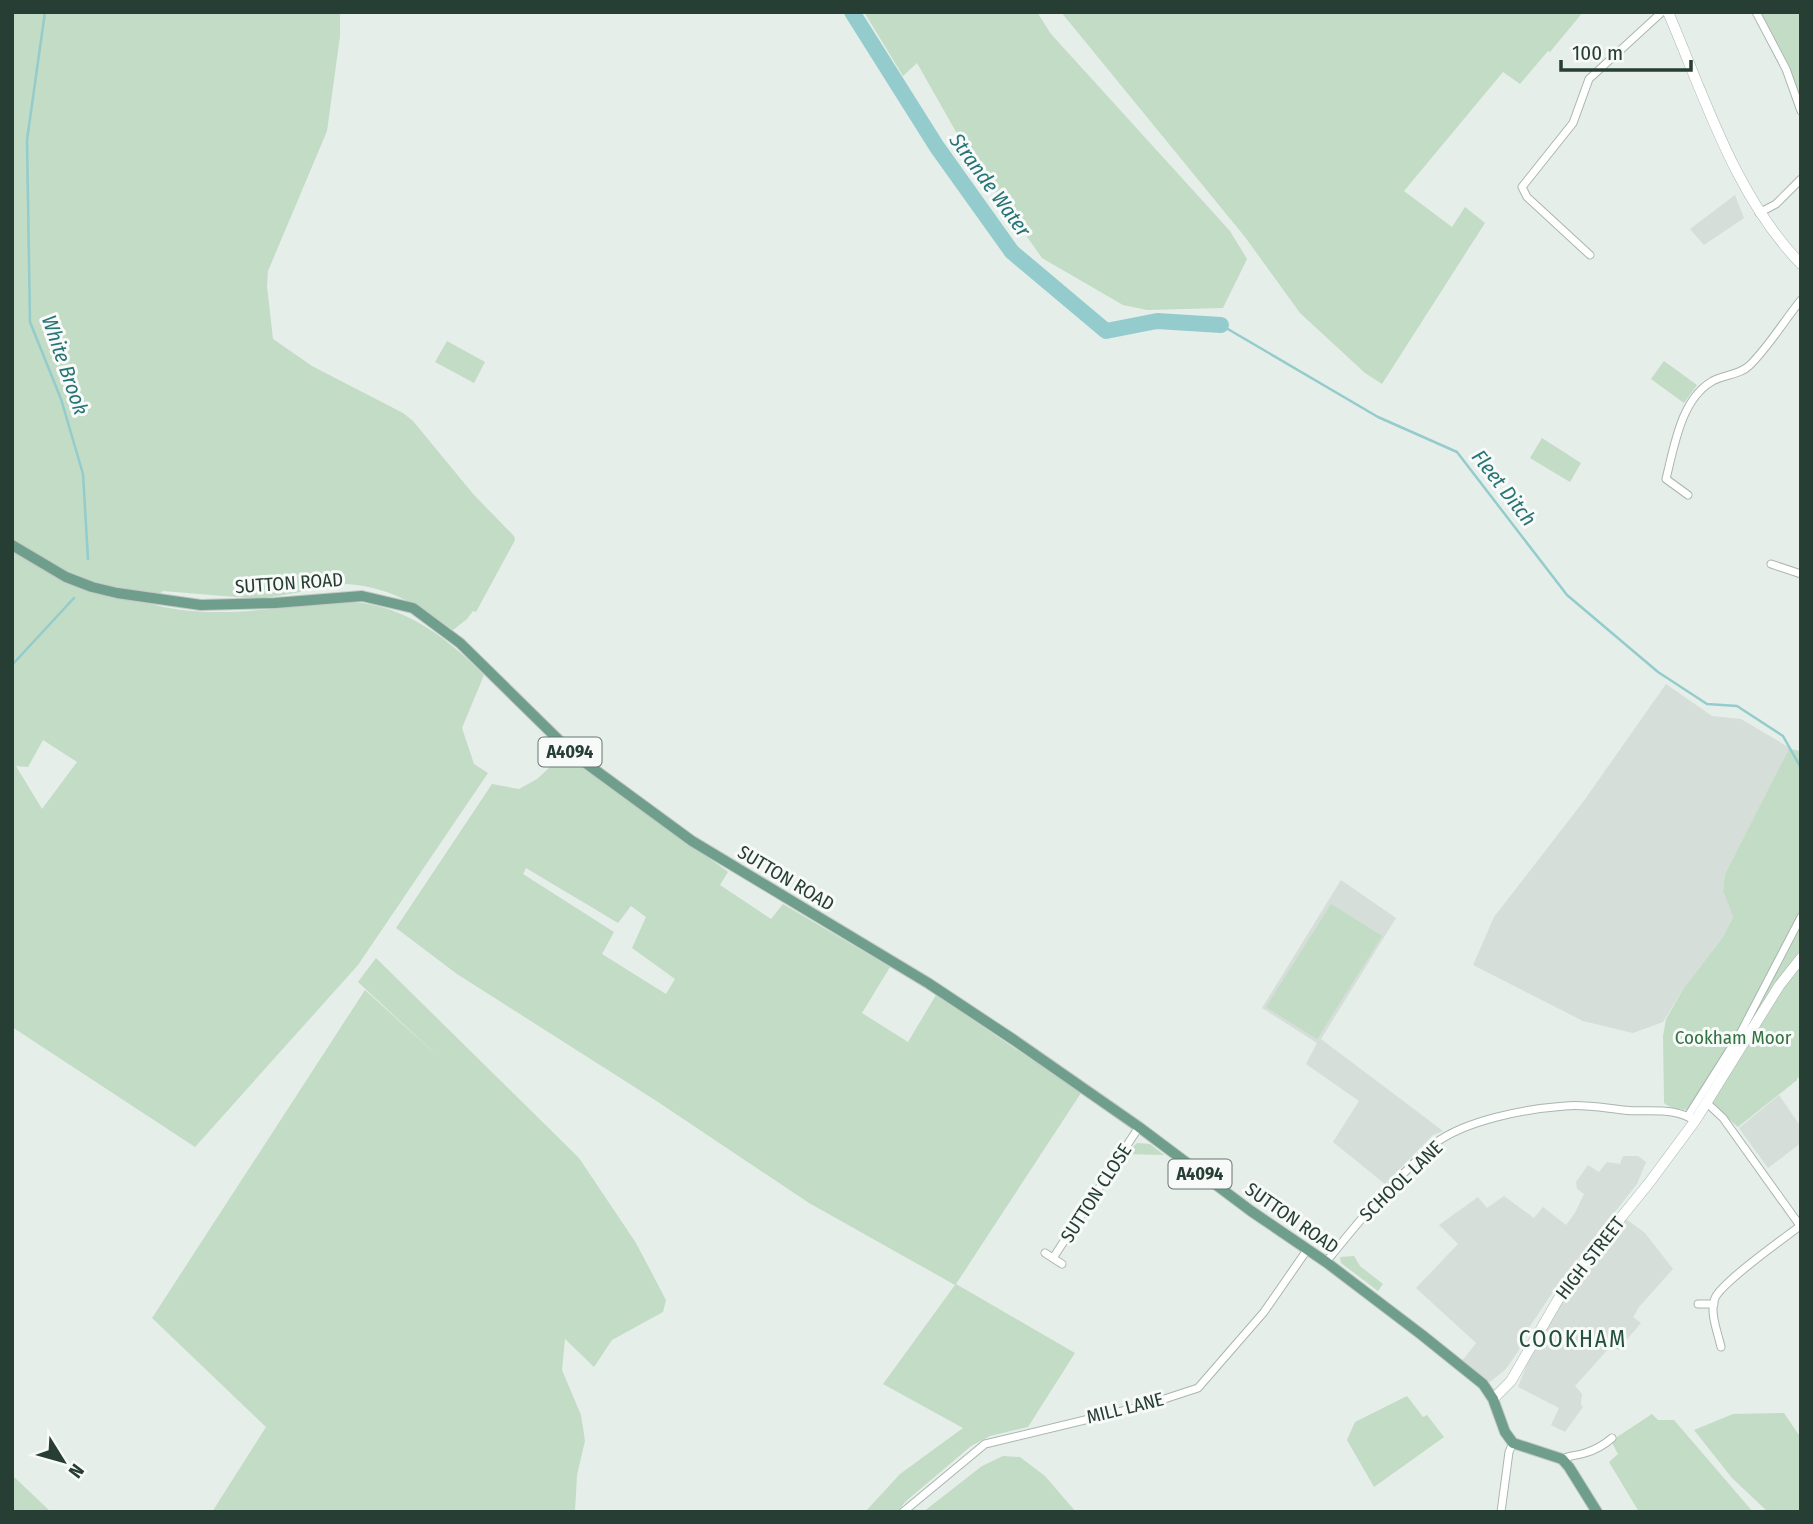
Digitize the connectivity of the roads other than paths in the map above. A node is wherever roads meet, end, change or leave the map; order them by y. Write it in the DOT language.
graph roads {
  1 [pos="1665,12"];
  2 [pos="1756,12"];
  3 [pos="1801,111"];
  4 [pos="1801,179"];
  5 [pos="1759,213"];
  6 [pos="1590,256"];
  7 [pos="1801,264"];
  8 [pos="1801,300"];
  9 [pos="1688,495"];
  10 [pos="12,545"];
  11 [pos="1772,564"];
  12 [pos="1801,574"];
  13 [pos="1801,917"];
  14 [pos="1801,958"];
  15 [pos="1707,1103"];
  16 [pos="1692,1119"];
  17 [pos="1139,1127"];
  18 [pos="1800,1226"];
  19 [pos="1307,1250"];
  20 [pos="1326,1262"];
  21 [pos="1062,1264"];
  22 [pos="1698,1304"];
  23 [pos="1714,1304"];
  24 [pos="1721,1347"];
  25 [pos="1493,1399"];
  26 [pos="1612,1438"];
  27 [pos="1513,1443"];
  28 [pos="1562,1459"];
  29 [pos="902,1512"];
  30 [pos="1501,1512"];
  31 [pos="1597,1512"];
  1 -- 5 [label="main road"];
  1 -- 6 [label="street"];
  2 -- 3 [label="street"];
  4 -- 5 [label="street"];
  5 -- 7 [label="main road"];
  8 -- 9 [label="street"];
  10 -- 17 [label="main road, SUTTON ROAD / A4094"];
  11 -- 12 [label="street"];
  13 -- 16 [label="street"];
  14 -- 15 [label="main road, HIGH STREET"];
  15 -- 16 [label="main road, HIGH STREET"];
  15 -- 18 [label="street"];
  16 -- 20 [label="street, SCHOOL LANE"];
  16 -- 25 [label="main road, HIGH STREET"];
  17 -- 19 [label="main road, SUTTON ROAD / A4094"];
  17 -- 21 [label="street, SUTTON CLOSE"];
  18 -- 23 [label="street"];
  19 -- 20 [label="main road, SUTTON ROAD / A4094"];
  19 -- 29 [label="street, MILL LANE"];
  20 -- 25 [label="main road, SUTTON ROAD / A4094"];
  22 -- 23 [label="street"];
  23 -- 24 [label="street"];
  25 -- 27 [label="main road, A4094"];
  26 -- 28 [label="street"];
  27 -- 28 [label="main road"];
  27 -- 30 [label="street"];
  28 -- 31 [label="main road"];
}
